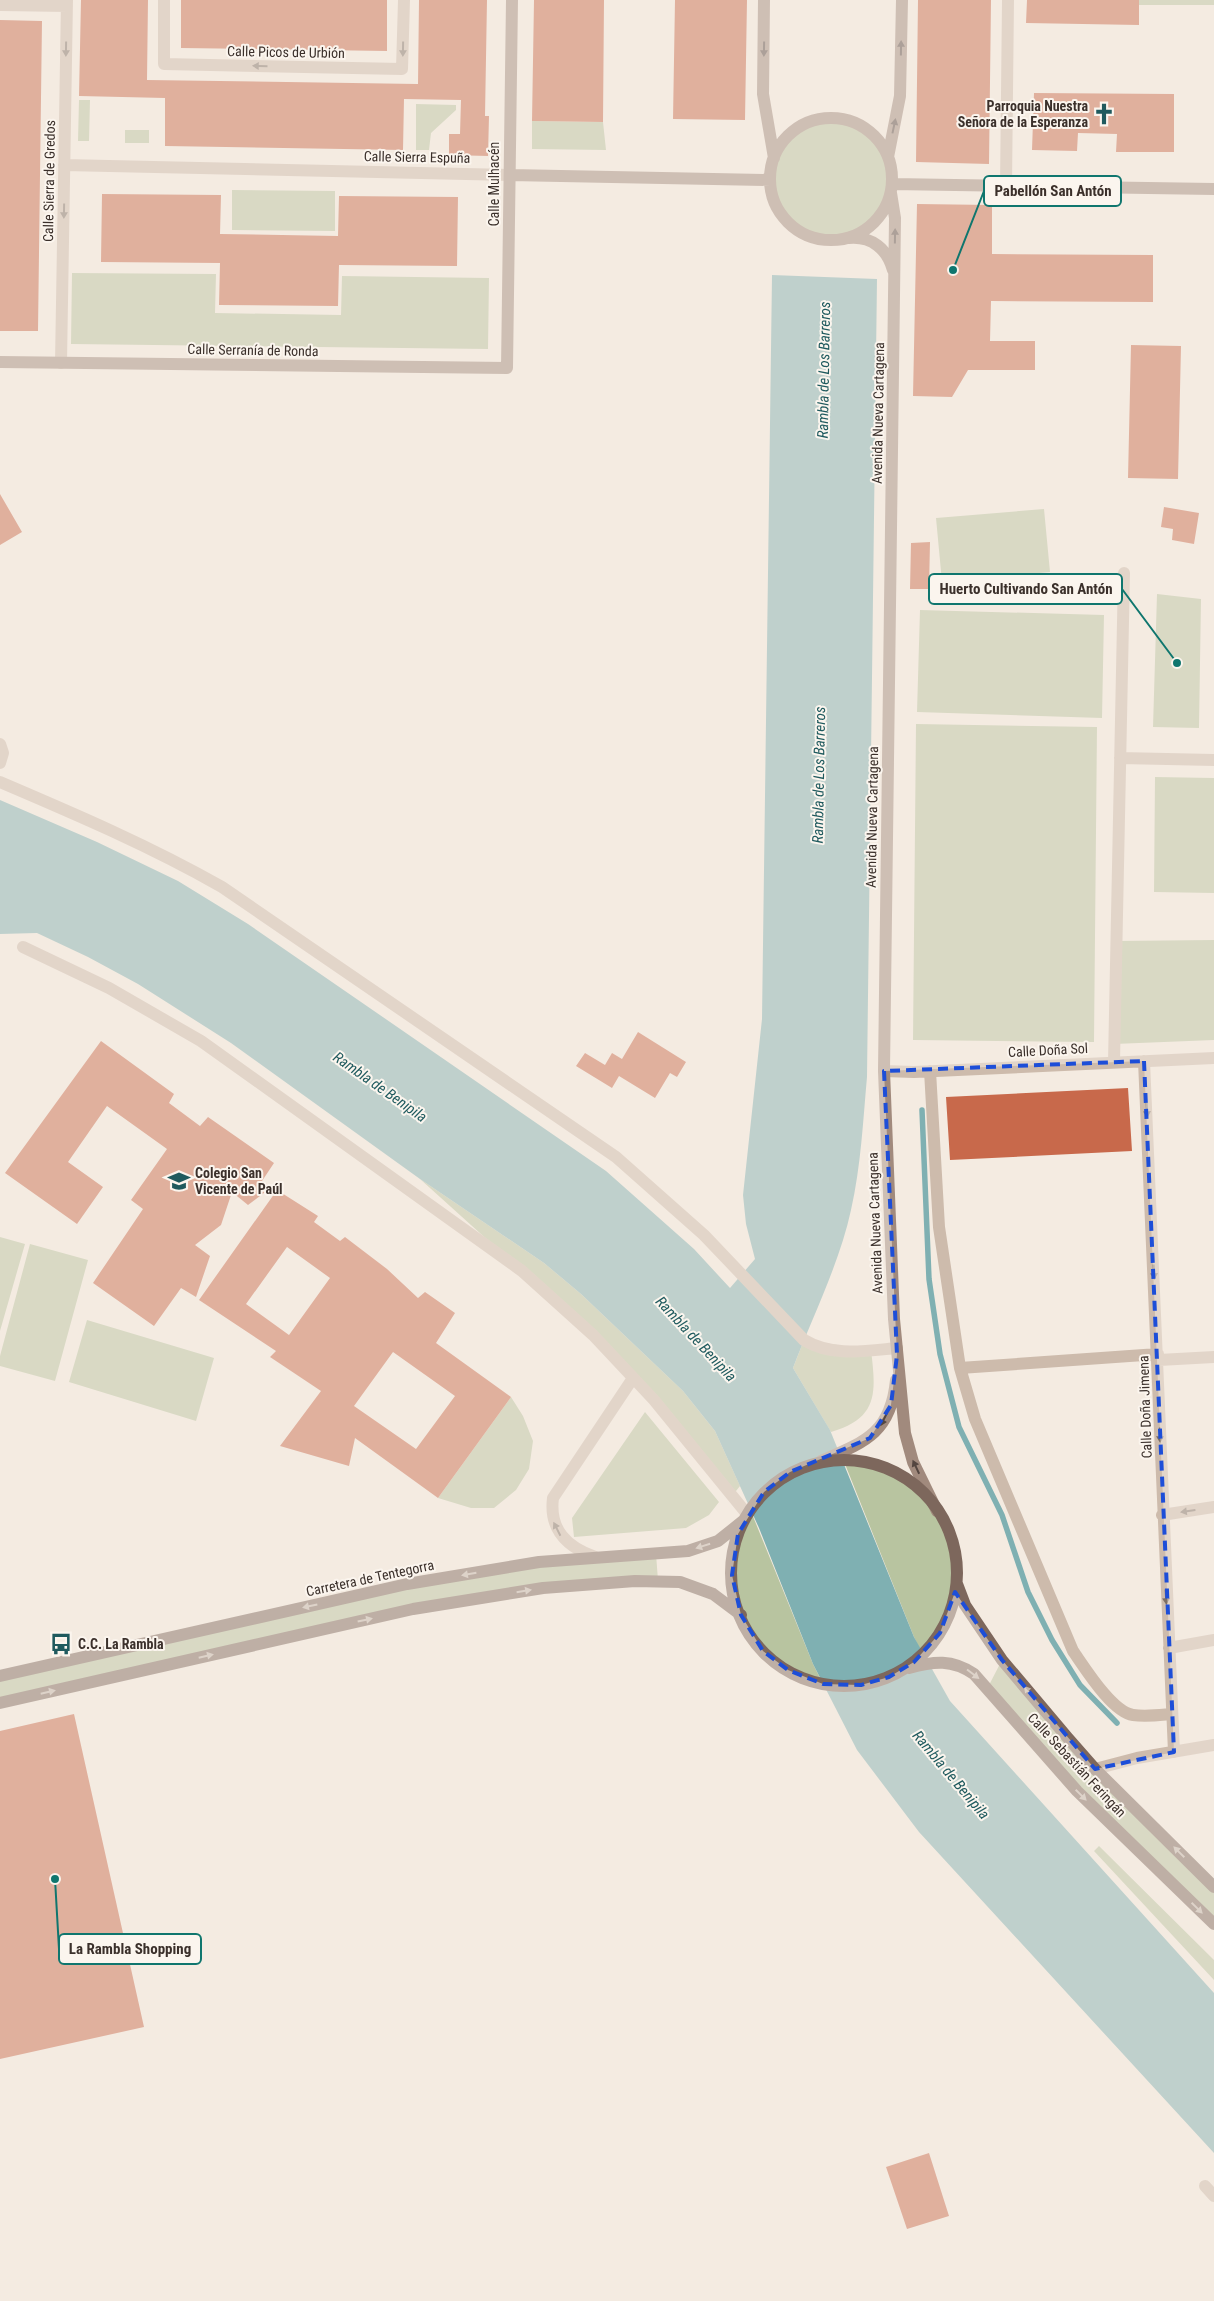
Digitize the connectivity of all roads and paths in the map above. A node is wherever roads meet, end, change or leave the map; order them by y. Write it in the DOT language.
graph roads {
  1 [pos="164,0"];
  2 [pos="404,0"];
  3 [pos="512,0"];
  4 [pos="764,0"];
  5 [pos="902,0"];
  6 [pos="1008,0"];
  7 [pos="67,3"];
  8 [pos="0,5"];
  9 [pos="888,157"];
  10 [pos="774,158"];
  11 [pos="64,165"];
  12 [pos="510,175"];
  13 [pos="770,180"];
  14 [pos="1006,186"];
  15 [pos="892,188"];
  16 [pos="1214,189"];
  17 [pos="837,240"];
  18 [pos="895,280"];
  19 [pos="0,362"];
  20 [pos="61,363"];
  21 [pos="507,368"];
  22 [pos="1124,572"];
  23 [pos="0,744"];
  24 [pos="1120,758"];
  25 [pos="1214,760"];
  26 [pos="0,763"];
  27 [pos="0,782"];
  28 [pos="23,947"];
  29 [pos="1214,1058"];
  30 [pos="1144,1061"];
  31 [pos="1114,1062"];
  32 [pos="884,1071"];
  33 [pos="930,1071"];
  34 [pos="897,1352"];
  35 [pos="1158,1357"];
  36 [pos="1214,1357"];
  37 [pos="960,1368"];
  38 [pos="633,1378"];
  39 [pos="842,1456"];
  40 [pos="1214,1507"];
  41 [pos="937,1511"];
  42 [pos="747,1514"];
  43 [pos="1162,1515"];
  44 [pos="595,1557"];
  45 [pos="956,1579"];
  46 [pos="741,1616"];
  47 [pos="1214,1640"];
  48 [pos="1169,1648"];
  49 [pos="925,1658"];
  50 [pos="0,1676"];
  51 [pos="0,1703"];
  52 [pos="1172,1714"];
  53 [pos="1214,1745"];
  54 [pos="1174,1752"];
  55 [pos="1095,1769"];
  56 [pos="1214,1887"];
  57 [pos="1214,1924"];
  58 [pos="1205,2186"];
  59 [pos="1214,2196"];
  2 -- 1 [label="street, Calle Picos de Urbión, one-way"];
  3 -- 12 [label="main road, Calle Mulhacén"];
  4 -- 10 [label="main road, one-way"];
  9 -- 5 [label="main road, one-way"];
  6 -- 14 [label="street"];
  7 -- 8 [label="street"];
  7 -- 11 [label="street, Calle Sierra de Gredos, one-way"];
  9 -- 10 [label="main road"];
  9 -- 15 [label="main road"];
  10 -- 13 [label="main road"];
  11 -- 12 [label="street, Calle Sierra Espuña"];
  11 -- 20 [label="street, Calle Sierra de Gredos, one-way"];
  12 -- 13 [label="main road, Calle Sierra Espuña"];
  12 -- 21 [label="main road, Calle Mulhacén"];
  13 -- 17 [label="main road"];
  14 -- 15 [label="main road"];
  14 -- 16 [label="main road"];
  15 -- 17 [label="main road"];
  18 -- 15 [label="main road, Avenida Nueva Cartagena, one-way"];
  17 -- 18 [label="main road, Avenida Nueva Cartagena"];
  18 -- 32 [label="main road, Avenida Nueva Cartagena"];
  19 -- 20 [label="main road, Calle Serranía de Ronda"];
  20 -- 21 [label="main road, Calle Serranía de Ronda"];
  22 -- 24 [label="street"];
  23 -- 26 [label="street"];
  24 -- 25 [label="street"];
  24 -- 31 [label="street"];
  27 -- 34 [label="street"];
  28 -- 38 [label="street"];
  29 -- 30 [label="street, Calle Doña Sol"];
  30 -- 31 [label="street, Calle Doña Sol"];
  30 -- 35 [label="street, Calle Doña Jimena, one-way"];
  31 -- 33 [label="street, Calle Doña Sol"];
  32 -- 33 [label="street, Calle Doña Sol"];
  32 -- 34 [label="main road, Avenida Nueva Cartagena"];
  33 -- 37 [label="street"];
  34 -- 39 [label="main road, Avenida Nueva Cartagena, one-way"];
  41 -- 34 [label="main road, Avenida Nueva Cartagena, one-way"];
  35 -- 36 [label="street"];
  35 -- 37 [label="street"];
  35 -- 43 [label="street, Calle Doña Jimena, one-way"];
  37 -- 52 [label="street"];
  38 -- 42 [label="street"];
  44 -- 38 [label="street, one-way"];
  39 -- 41 [label="main road"];
  39 -- 42 [label="main road"];
  40 -- 43 [label="street, one-way"];
  41 -- 45 [label="main road"];
  42 -- 44 [label="main road, Carretera de Tentegorra, one-way"];
  42 -- 46 [label="main road"];
  43 -- 48 [label="street, Calle Doña Jimena, one-way"];
  44 -- 50 [label="main road, Carretera de Tentegorra, one-way"];
  45 -- 49 [label="main road"];
  55 -- 45 [label="main road, Calle Sebastián Feringán, one-way"];
  46 -- 49 [label="main road, Calle Sebastián Feringán"];
  51 -- 46 [label="main road, one-way"];
  47 -- 48 [label="street"];
  48 -- 52 [label="street, Calle Doña Jimena"];
  49 -- 57 [label="main road, Calle Sebastián Feringán, one-way"];
  52 -- 54 [label="street, Calle Doña Jimena"];
  53 -- 54 [label="street"];
  54 -- 55 [label="street"];
  56 -- 55 [label="main road, Calle Sebastián Feringán, one-way"];
  58 -- 59 [label="street"];
}
